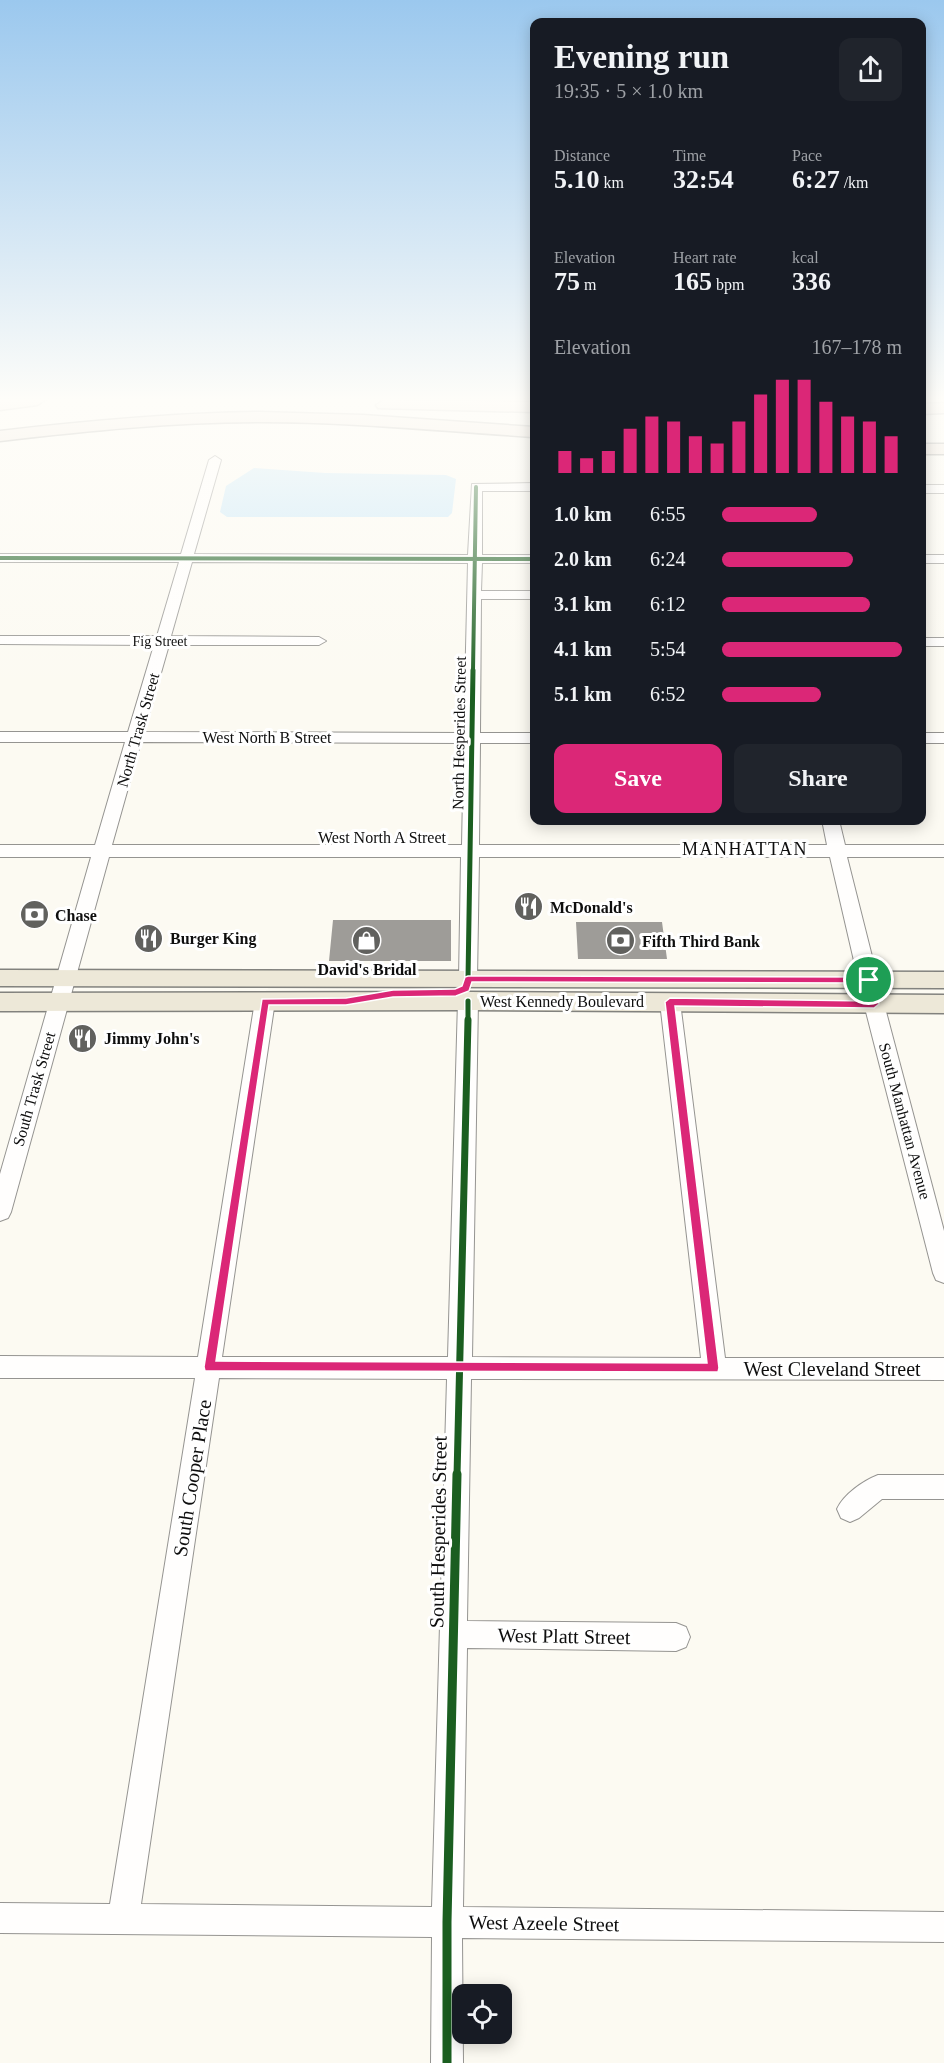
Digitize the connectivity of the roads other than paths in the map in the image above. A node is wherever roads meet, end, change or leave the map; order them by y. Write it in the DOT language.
graph roads {
  1 [pos="205,496"];
  2 [pos="476,496"];
  3 [pos="0,558"];
  4 [pos="187,558"];
  5 [pos="475,559"];
  6 [pos="530,559"];
  7 [pos="926,559"];
  8 [pos="944,559"];
  9 [pos="475,595"];
  10 [pos="530,596"];
  11 [pos="0,640"];
  12 [pos="163,640"];
  13 [pos="319,641"];
  14 [pos="926,642"];
  15 [pos="944,642"];
  16 [pos="136,736"];
  17 [pos="0,737"];
  18 [pos="472,738"];
  19 [pos="530,738"];
  20 [pos="926,738"];
  21 [pos="944,738"];
  22 [pos="831,825"];
  23 [pos="0,850"];
  24 [pos="103,850"];
  25 [pos="471,851"];
  26 [pos="838,851"];
  27 [pos="944,851"];
  28 [pos="0,978"];
  29 [pos="65,978"];
  30 [pos="869,980"];
  31 [pos="944,980"];
  32 [pos="468,990"];
  33 [pos="58,1001"];
  34 [pos="265,1001"];
  35 [pos="0,1002"];
  36 [pos="670,1002"];
  37 [pos="874,1004"];
  38 [pos="944,1004"];
  39 [pos="0,1212"];
  40 [pos="944,1273"];
  41 [pos="0,1366"];
  42 [pos="210,1367"];
  43 [pos="458,1368"];
  44 [pos="714,1368"];
  45 [pos="944,1369"];
  46 [pos="944,1487"];
  47 [pos="850,1509"];
  48 [pos="453,1634"];
  49 [pos="676,1637"];
  50 [pos="0,1917"];
  51 [pos="123,1919"];
  52 [pos="447,1922"];
  53 [pos="944,1926"];
  54 [pos="447,2063"];
  1 -- 4 [label="street, North Trask Street"];
  2 -- 5 [label="street, North Hesperides Street"];
  3 -- 4 [label="street"];
  4 -- 5 [label="street"];
  4 -- 12 [label="street, North Trask Street"];
  5 -- 6 [label="street"];
  5 -- 9 [label="street, North Hesperides Street"];
  7 -- 8 [label="street"];
  9 -- 10 [label="street"];
  9 -- 18 [label="street, North Hesperides Street"];
  11 -- 12 [label="street, Fig Street"];
  12 -- 13 [label="street, Fig Street"];
  12 -- 16 [label="street, North Trask Street"];
  14 -- 15 [label="street"];
  16 -- 17 [label="street, West North B Street"];
  16 -- 18 [label="street, West North B Street"];
  16 -- 24 [label="street, North Trask Street"];
  18 -- 19 [label="street, West North B Street"];
  18 -- 25 [label="street, North Hesperides Street"];
  20 -- 21 [label="street"];
  22 -- 26 [label="street, South Manhattan Avenue"];
  23 -- 24 [label="street, West North A Street"];
  24 -- 25 [label="street, West North A Street"];
  24 -- 29 [label="street, North Trask Street"];
  25 -- 26 [label="street, West North A Street"];
  25 -- 32 [label="street, North Hesperides Street"];
  26 -- 27 [label="street, West North A Street"];
  26 -- 30 [label="street, South Manhattan Avenue"];
  28 -- 29 [label="main road, West Kennedy Boulevard"];
  29 -- 32 [label="main road, West Kennedy Boulevard"];
  29 -- 33 [label="street, North Trask Street"];
  30 -- 31 [label="main road, West Kennedy Boulevard"];
  30 -- 32 [label="main road, West Kennedy Boulevard"];
  30 -- 37 [label="street, South Manhattan Avenue"];
  32 -- 34 [label="main road, West Kennedy Boulevard"];
  32 -- 36 [label="main road, West Kennedy Boulevard"];
  32 -- 43 [label="street, South Hesperides Street"];
  33 -- 34 [label="main road, West Kennedy Boulevard"];
  33 -- 35 [label="main road, West Kennedy Boulevard"];
  33 -- 39 [label="street, South Trask Street"];
  34 -- 42 [label="street, South Cooper Place"];
  36 -- 37 [label="main road, West Kennedy Boulevard"];
  36 -- 44 [label="street"];
  37 -- 38 [label="main road, West Kennedy Boulevard"];
  37 -- 40 [label="street, South Manhattan Avenue"];
  41 -- 42 [label="street, West Cleveland Street"];
  42 -- 43 [label="street, West Cleveland Street"];
  42 -- 51 [label="street, South Cooper Place"];
  43 -- 44 [label="street, West Cleveland Street"];
  43 -- 48 [label="street, South Hesperides Street"];
  44 -- 45 [label="street, West Cleveland Street"];
  46 -- 47 [label="street"];
  48 -- 49 [label="street, West Platt Street"];
  48 -- 52 [label="street, South Hesperides Street"];
  50 -- 51 [label="street, West Azeele Street"];
  51 -- 52 [label="street, West Azeele Street"];
  52 -- 53 [label="street, West Azeele Street"];
  52 -- 54 [label="street, South Hesperides Street"];
}
